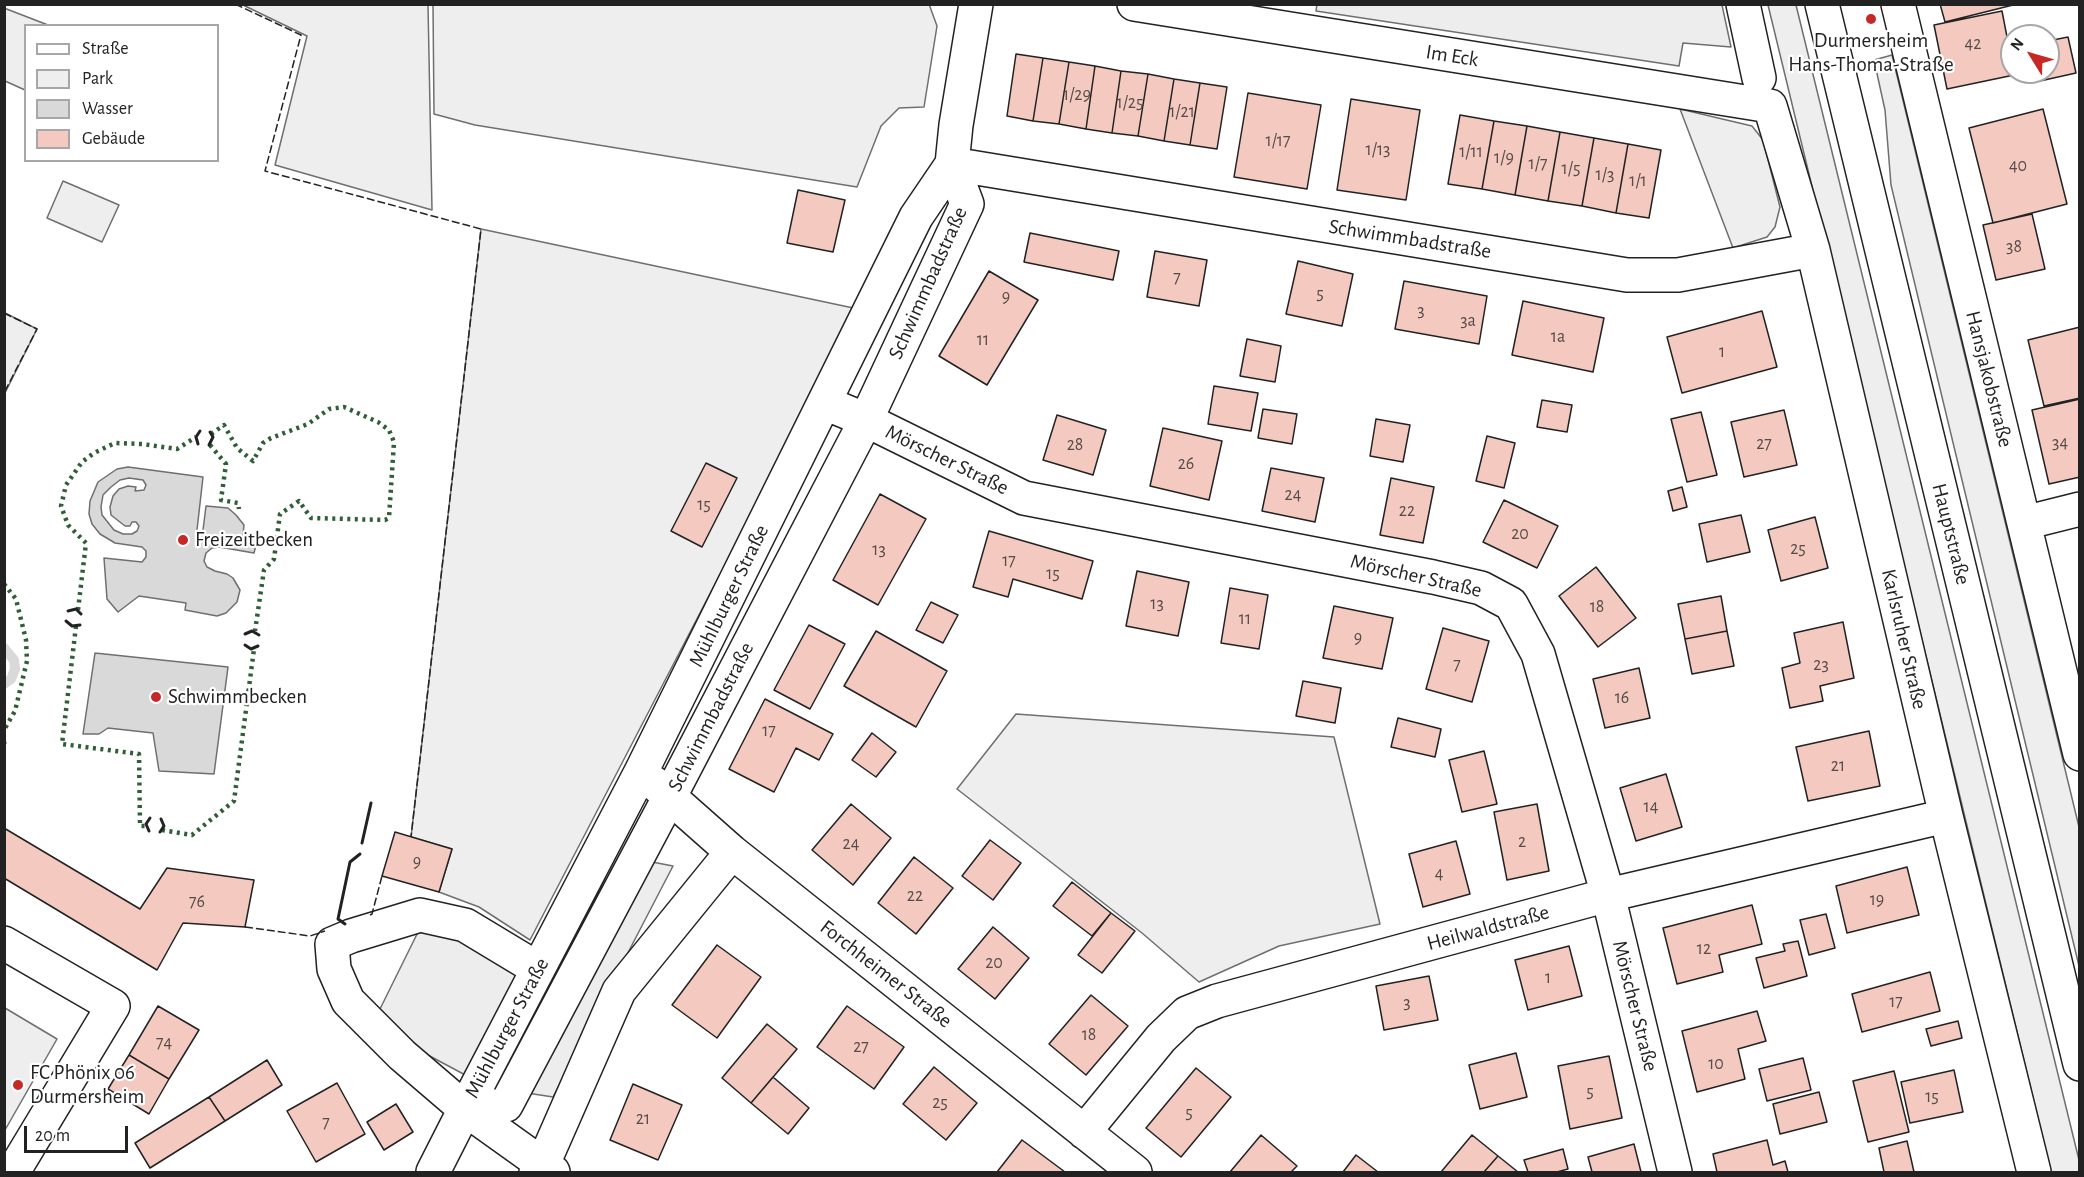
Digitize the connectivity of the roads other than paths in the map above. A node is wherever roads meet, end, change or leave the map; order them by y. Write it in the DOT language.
graph roads {
  1 [pos="976,4"];
  2 [pos="1134,4"];
  3 [pos="1743,4"];
  4 [pos="1822,4"];
  5 [pos="1898,4"];
  6 [pos="1765,92"];
  7 [pos="952,164"];
  8 [pos="1813,250"];
  9 [pos="825,403"];
  10 [pos="866,420"];
  11 [pos="2079,509"];
  12 [pos="2024,523"];
  13 [pos="2079,754"];
  14 [pos="641,772"];
  15 [pos="670,796"];
  16 [pos="1946,816"];
  17 [pos="732,852"];
  18 [pos="1608,895"];
  19 [pos="4,943"];
  20 [pos="538,969"];
  21 [pos="2079,1064"];
  22 [pos="465,1109"];
  23 [pos="1084,1132"];
  24 [pos="544,1170"];
  25 [pos="13,1173"];
  26 [pos="433,1173"];
  27 [pos="1135,1173"];
  28 [pos="1675,1173"];
  29 [pos="2034,1173"];
  1 -- 7 [label="street, Mühlburger Straße"];
  2 -- 6 [label="street, Im Eck"];
  3 -- 6 [label="street, Karlsruher Straße"];
  4 -- 21 [label="street, Hauptstraße"];
  5 -- 12 [label="street, Hansjakobstraße"];
  6 -- 8 [label="street, Karlsruher Straße"];
  7 -- 8 [label="street, Schwimmbadstraße"];
  7 -- 9 [label="street, Mühlburger Straße"];
  7 -- 10 [label="street, Schwimmbadstraße"];
  8 -- 16 [label="street, Karlsruher Straße"];
  9 -- 10 [label="street, Mörscher Straße"];
  9 -- 14 [label="street, Mühlburger Straße"];
  10 -- 15 [label="street, Schwimmbadstraße"];
  10 -- 18 [label="street, Mörscher Straße"];
  11 -- 12 [label="street"];
  12 -- 13 [label="street, Hansjakobstraße"];
  14 -- 15 [label="street, Forchheimer Straße"];
  14 -- 20 [label="street, Mühlburger Straße"];
  15 -- 17 [label="street, Forchheimer Straße"];
  15 -- 22 [label="street, Schwimmbadstraße"];
  16 -- 18 [label="street, Heilwaldstraße"];
  16 -- 29 [label="street, Karlsruher Straße"];
  17 -- 23 [label="street, Forchheimer Straße"];
  17 -- 24 [label="street"];
  18 -- 23 [label="street, Heilwaldstraße"];
  18 -- 28 [label="street, Mörscher Straße"];
  19 -- 25 [label="street"];
  20 -- 22 [label="street, Mühlburger Straße"];
  20 -- 22 [label="street"];
  22 -- 24 [label="street"];
  22 -- 26 [label="street, Mühlburger Straße"];
  23 -- 27 [label="street, Forchheimer Straße"];
}
